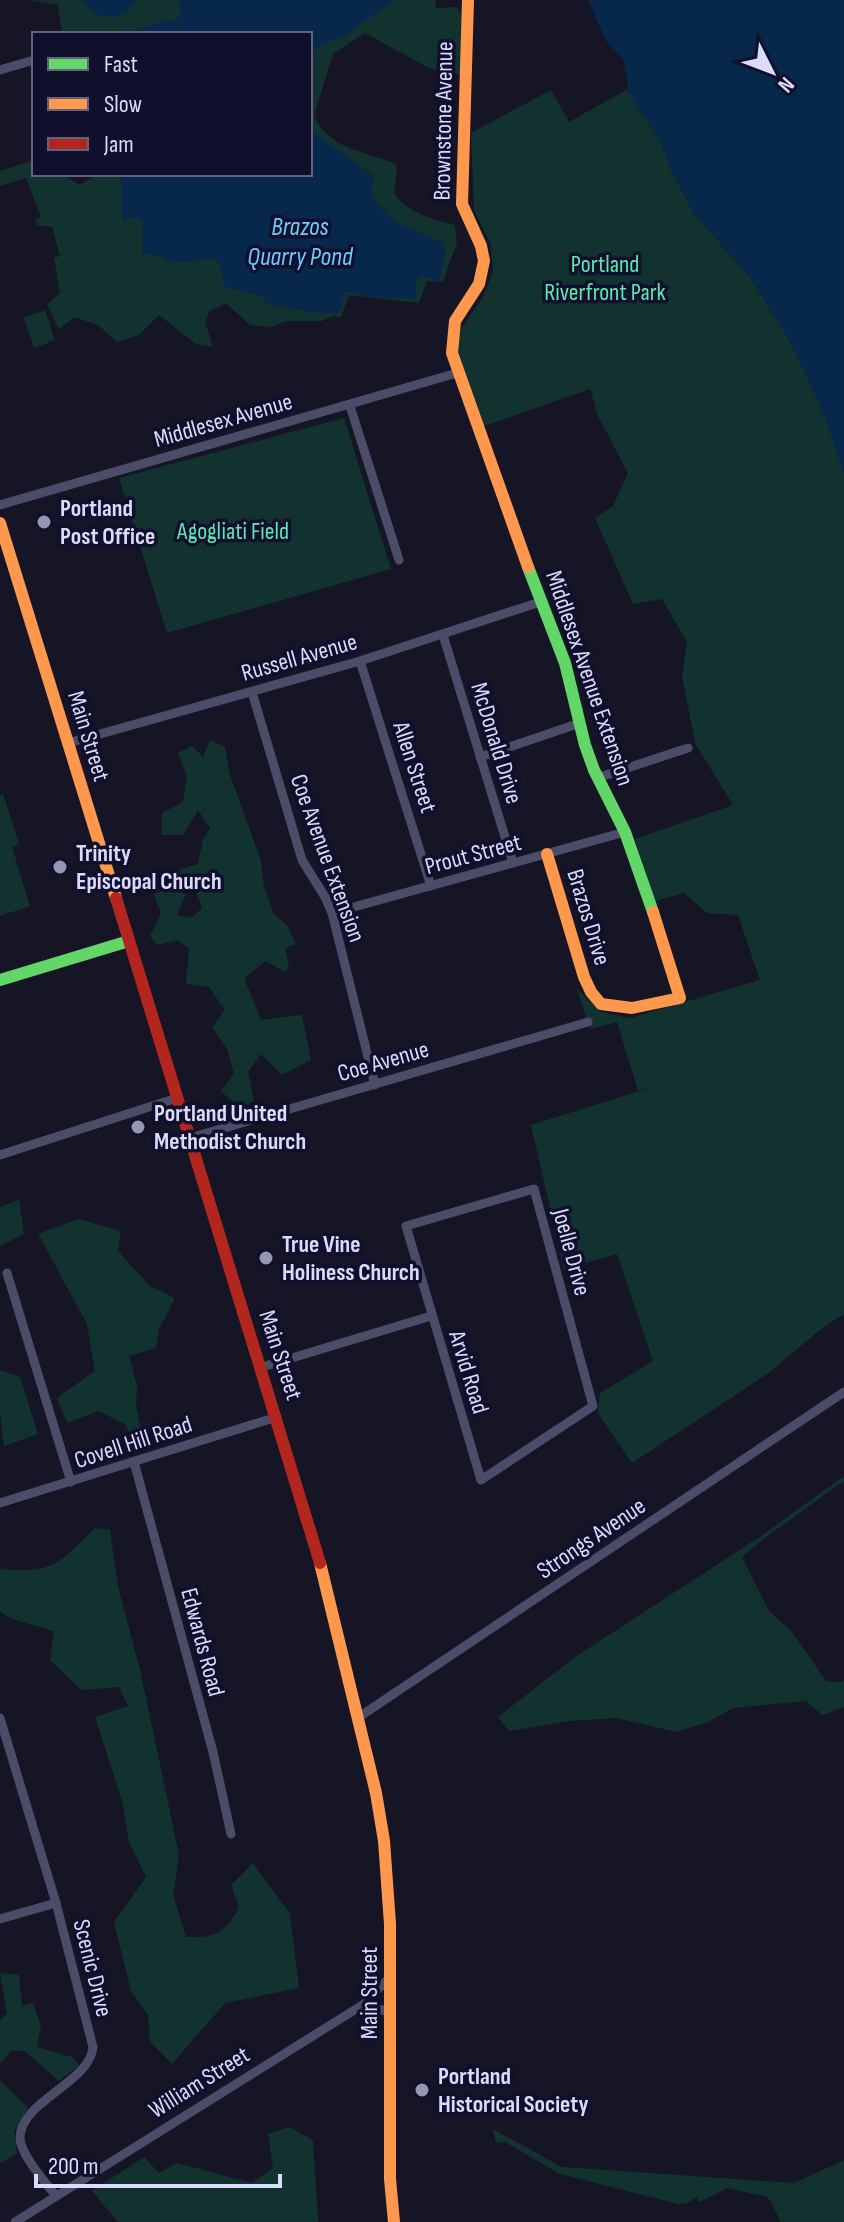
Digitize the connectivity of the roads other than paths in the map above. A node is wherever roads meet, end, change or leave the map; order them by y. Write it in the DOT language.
graph roads {
  1 [pos="468,0"];
  2 [pos="32,61"];
  3 [pos="0,70"];
  4 [pos="457,373"];
  5 [pos="350,406"];
  6 [pos="0,505"];
  7 [pos="0,523"];
  8 [pos="5,556"];
  9 [pos="399,560"];
  10 [pos="540,602"];
  11 [pos="443,635"];
  12 [pos="360,661"];
  13 [pos="252,692"];
  14 [pos="580,723"];
  15 [pos="68,743"];
  16 [pos="688,748"];
  17 [pos="480,757"];
  18 [pos="597,778"];
  19 [pos="625,832"];
  20 [pos="547,854"];
  21 [pos="513,863"];
  22 [pos="431,886"];
  23 [pos="332,913"];
  24 [pos="129,941"];
  25 [pos="0,980"];
  26 [pos="680,998"];
  27 [pos="588,1022"];
  28 [pos="375,1085"];
  29 [pos="177,1098"];
  30 [pos="190,1138"];
  31 [pos="0,1155"];
  32 [pos="7,1273"];
  33 [pos="431,1316"];
  34 [pos="262,1367"];
  35 [pos="844,1392"];
  36 [pos="593,1406"];
  37 [pos="277,1417"];
  38 [pos="134,1462"];
  39 [pos="71,1482"];
  40 [pos="0,1503"];
  41 [pos="359,1717"];
  42 [pos="0,1718"];
  43 [pos="231,1834"];
  44 [pos="56,1903"];
  45 [pos="0,1919"];
  46 [pos="391,1976"];
  47 [pos="364,2004"];
  48 [pos="391,2013"];
  49 [pos="56,2196"];
  50 [pos="15,2222"];
  51 [pos="394,2222"];
  1 -- 4 [label="main road, Brownstone Avenue"];
  2 -- 3 [label="street"];
  4 -- 5 [label="street, Middlesex Avenue"];
  4 -- 10 [label="main road, Middlesex Avenue Extension"];
  5 -- 6 [label="street, Middlesex Avenue"];
  5 -- 9 [label="street"];
  7 -- 8 [label="main road, Main Street"];
  8 -- 15 [label="main road, Main Street"];
  10 -- 11 [label="street, Russell Avenue"];
  10 -- 14 [label="main road, Middlesex Avenue Extension"];
  11 -- 12 [label="street, Russell Avenue"];
  11 -- 17 [label="street, McDonald Drive"];
  12 -- 13 [label="street, Russell Avenue"];
  12 -- 22 [label="street, Allen Street"];
  13 -- 15 [label="street, Russell Avenue"];
  13 -- 23 [label="street, Coe Avenue Extension"];
  14 -- 17 [label="street"];
  14 -- 18 [label="main road, Middlesex Avenue Extension"];
  15 -- 24 [label="main road, Main Street"];
  16 -- 18 [label="street"];
  17 -- 21 [label="street, McDonald Drive"];
  18 -- 19 [label="main road, Middlesex Avenue Extension"];
  19 -- 20 [label="street, Prout Street"];
  19 -- 26 [label="main road, Middlesex Avenue Extension"];
  20 -- 21 [label="street, Prout Street"];
  20 -- 26 [label="main road, Brazos Drive"];
  21 -- 22 [label="street, Prout Street"];
  22 -- 23 [label="street, Prout Street"];
  23 -- 28 [label="street, Coe Avenue Extension"];
  24 -- 25 [label="main road"];
  24 -- 29 [label="main road, Main Street"];
  27 -- 28 [label="street, Coe Avenue"];
  28 -- 30 [label="street, Coe Avenue"];
  29 -- 30 [label="main road, Main Street"];
  29 -- 31 [label="street"];
  30 -- 34 [label="main road, Main Street"];
  32 -- 39 [label="street"];
  33 -- 34 [label="street, Arvid Road"];
  33 -- 36 [label="street, Arvid Road"];
  33 -- 36 [label="street, Joelle Drive"];
  34 -- 37 [label="main road, Main Street"];
  35 -- 41 [label="street, Strongs Avenue"];
  37 -- 38 [label="street, Covell Hill Road"];
  37 -- 41 [label="main road, Main Street"];
  38 -- 39 [label="street, Covell Hill Road"];
  38 -- 43 [label="street, Edwards Road"];
  39 -- 40 [label="street, Covell Hill Road"];
  41 -- 46 [label="main road, Main Street"];
  42 -- 44 [label="street, Scenic Drive"];
  44 -- 45 [label="street"];
  44 -- 49 [label="street, Scenic Drive"];
  46 -- 47 [label="street, William Street"];
  46 -- 48 [label="main road, Main Street"];
  47 -- 48 [label="street"];
  47 -- 49 [label="street, William Street"];
  48 -- 51 [label="main road, Main Street"];
  49 -- 50 [label="street, William Street"];
}
